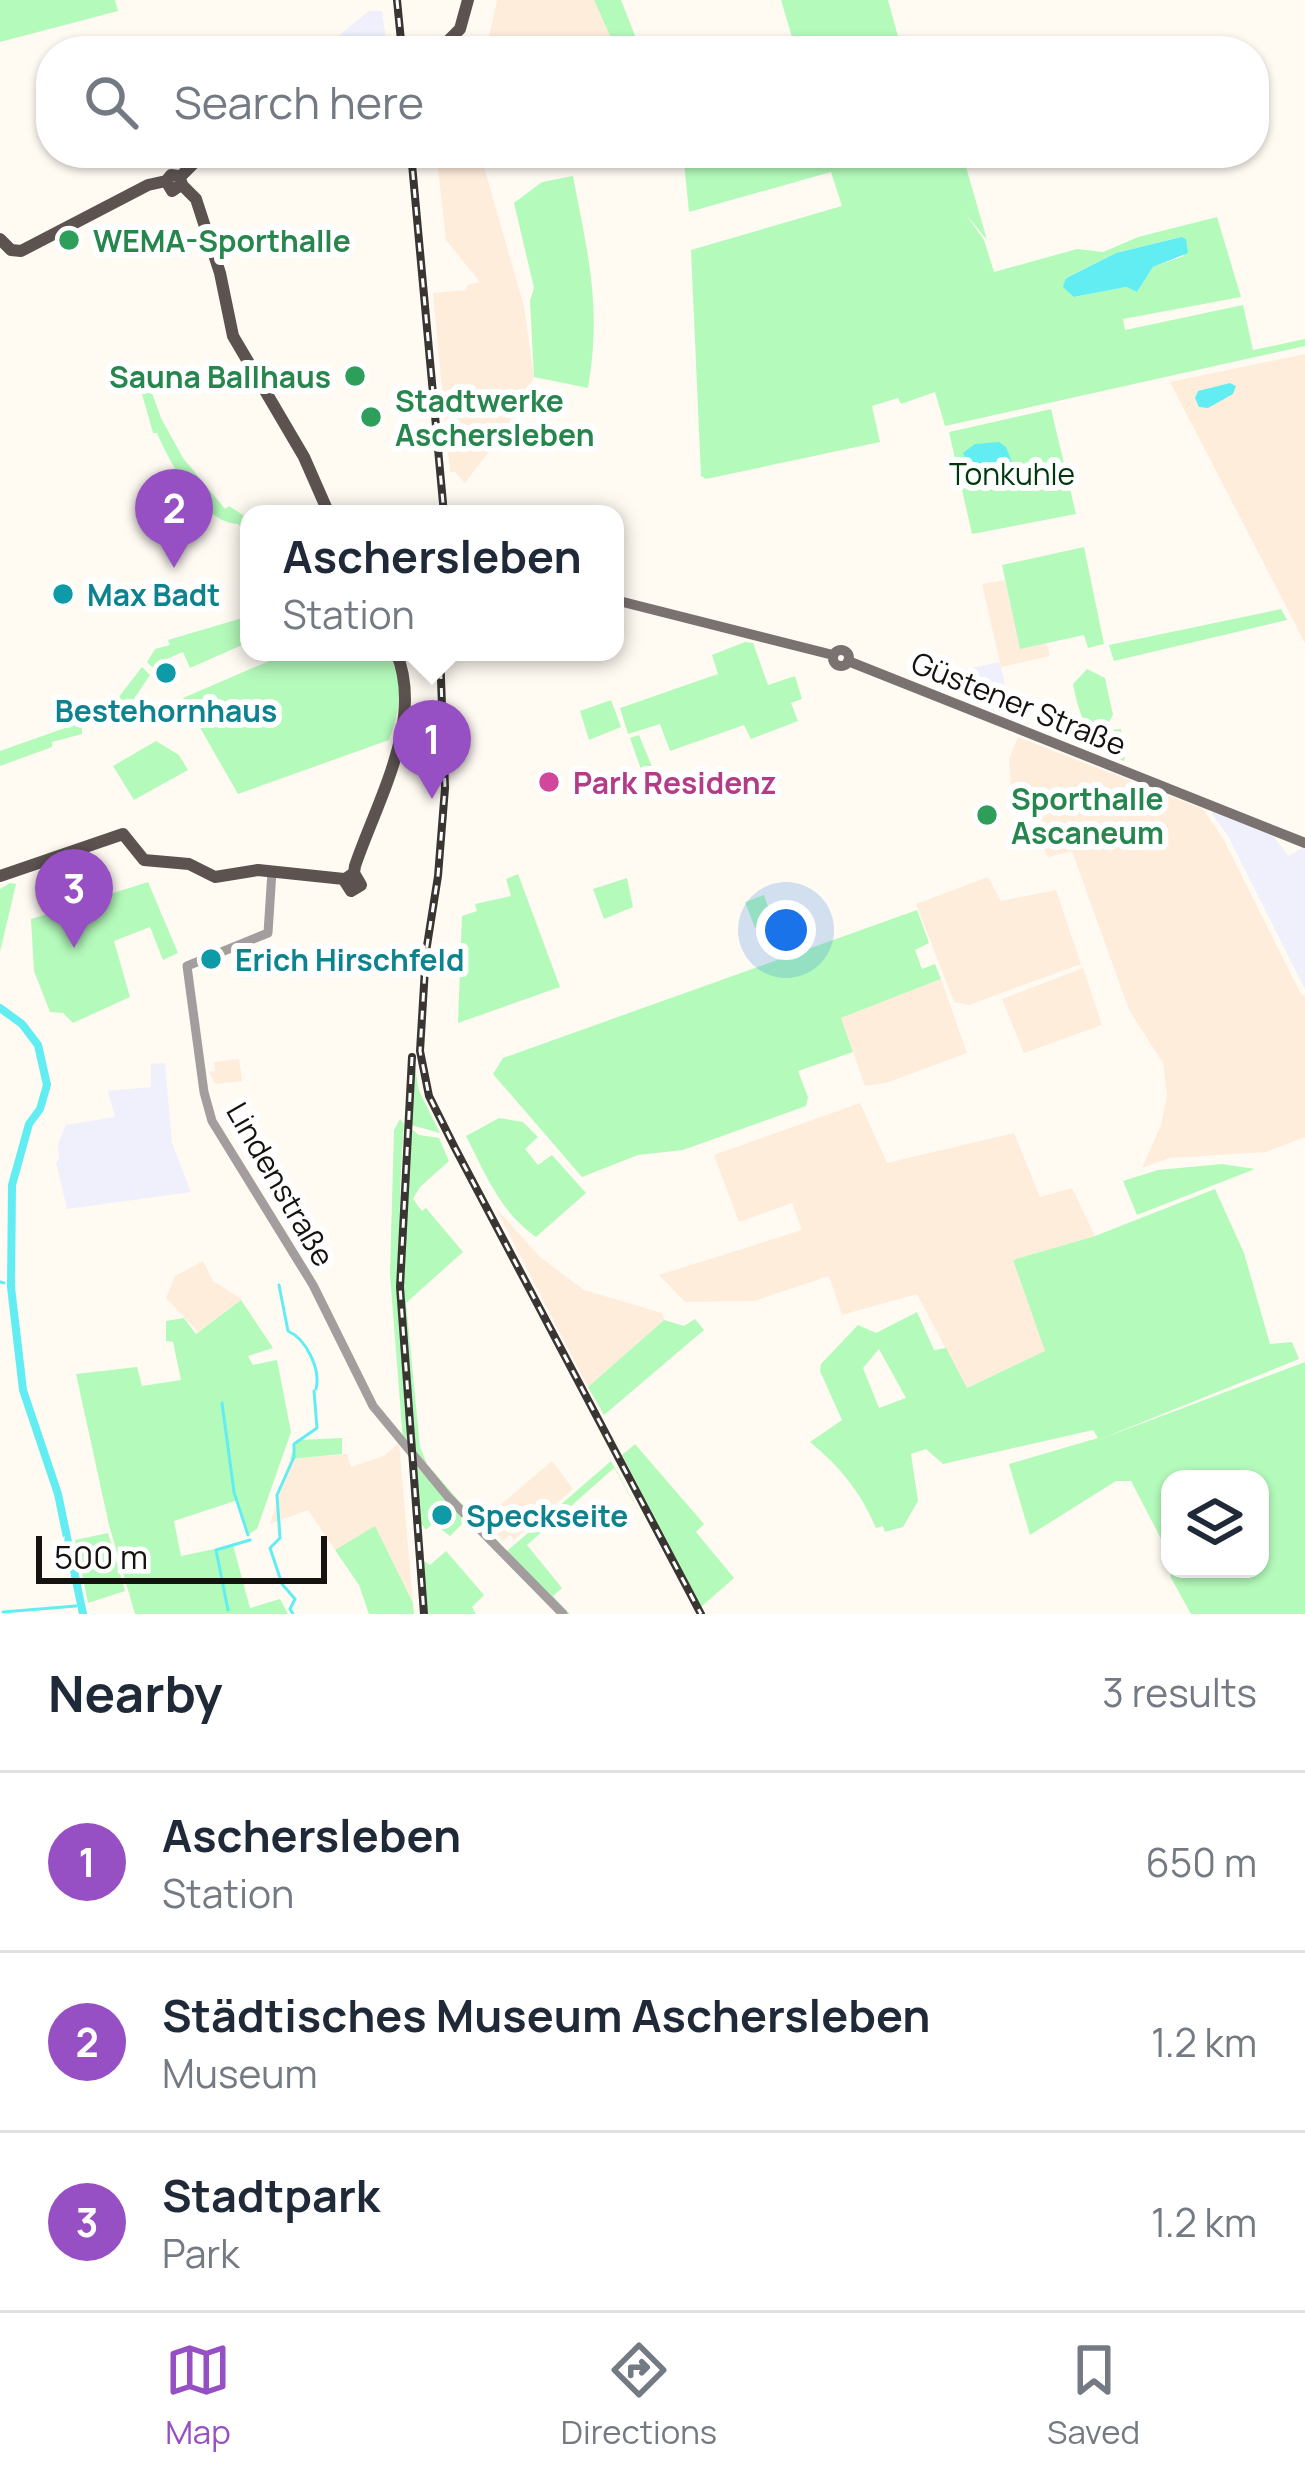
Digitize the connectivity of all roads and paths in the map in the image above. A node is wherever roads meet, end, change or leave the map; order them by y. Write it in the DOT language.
graph roads {
  1 [pos="468,0"];
  2 [pos="453,36"];
  3 [pos="189,168"];
  4 [pos="176,181"];
  5 [pos="0,239"];
  6 [pos="324,505"];
  7 [pos="624,602"];
  8 [pos="399,661"];
  9 [pos="1305,843"];
  10 [pos="272,871"];
  11 [pos="7,872"];
  12 [pos="563,1614"];
  1 -- 2 [label="main road"];
  3 -- 4 [label="main road"];
  4 -- 5 [label="main road"];
  4 -- 6 [label="main road"];
  7 -- 9 [label="main road, Güstener Straße"];
  8 -- 10 [label="main road"];
  10 -- 11 [label="main road"];
  10 -- 12 [label="street, Lindenstraße"];
}
